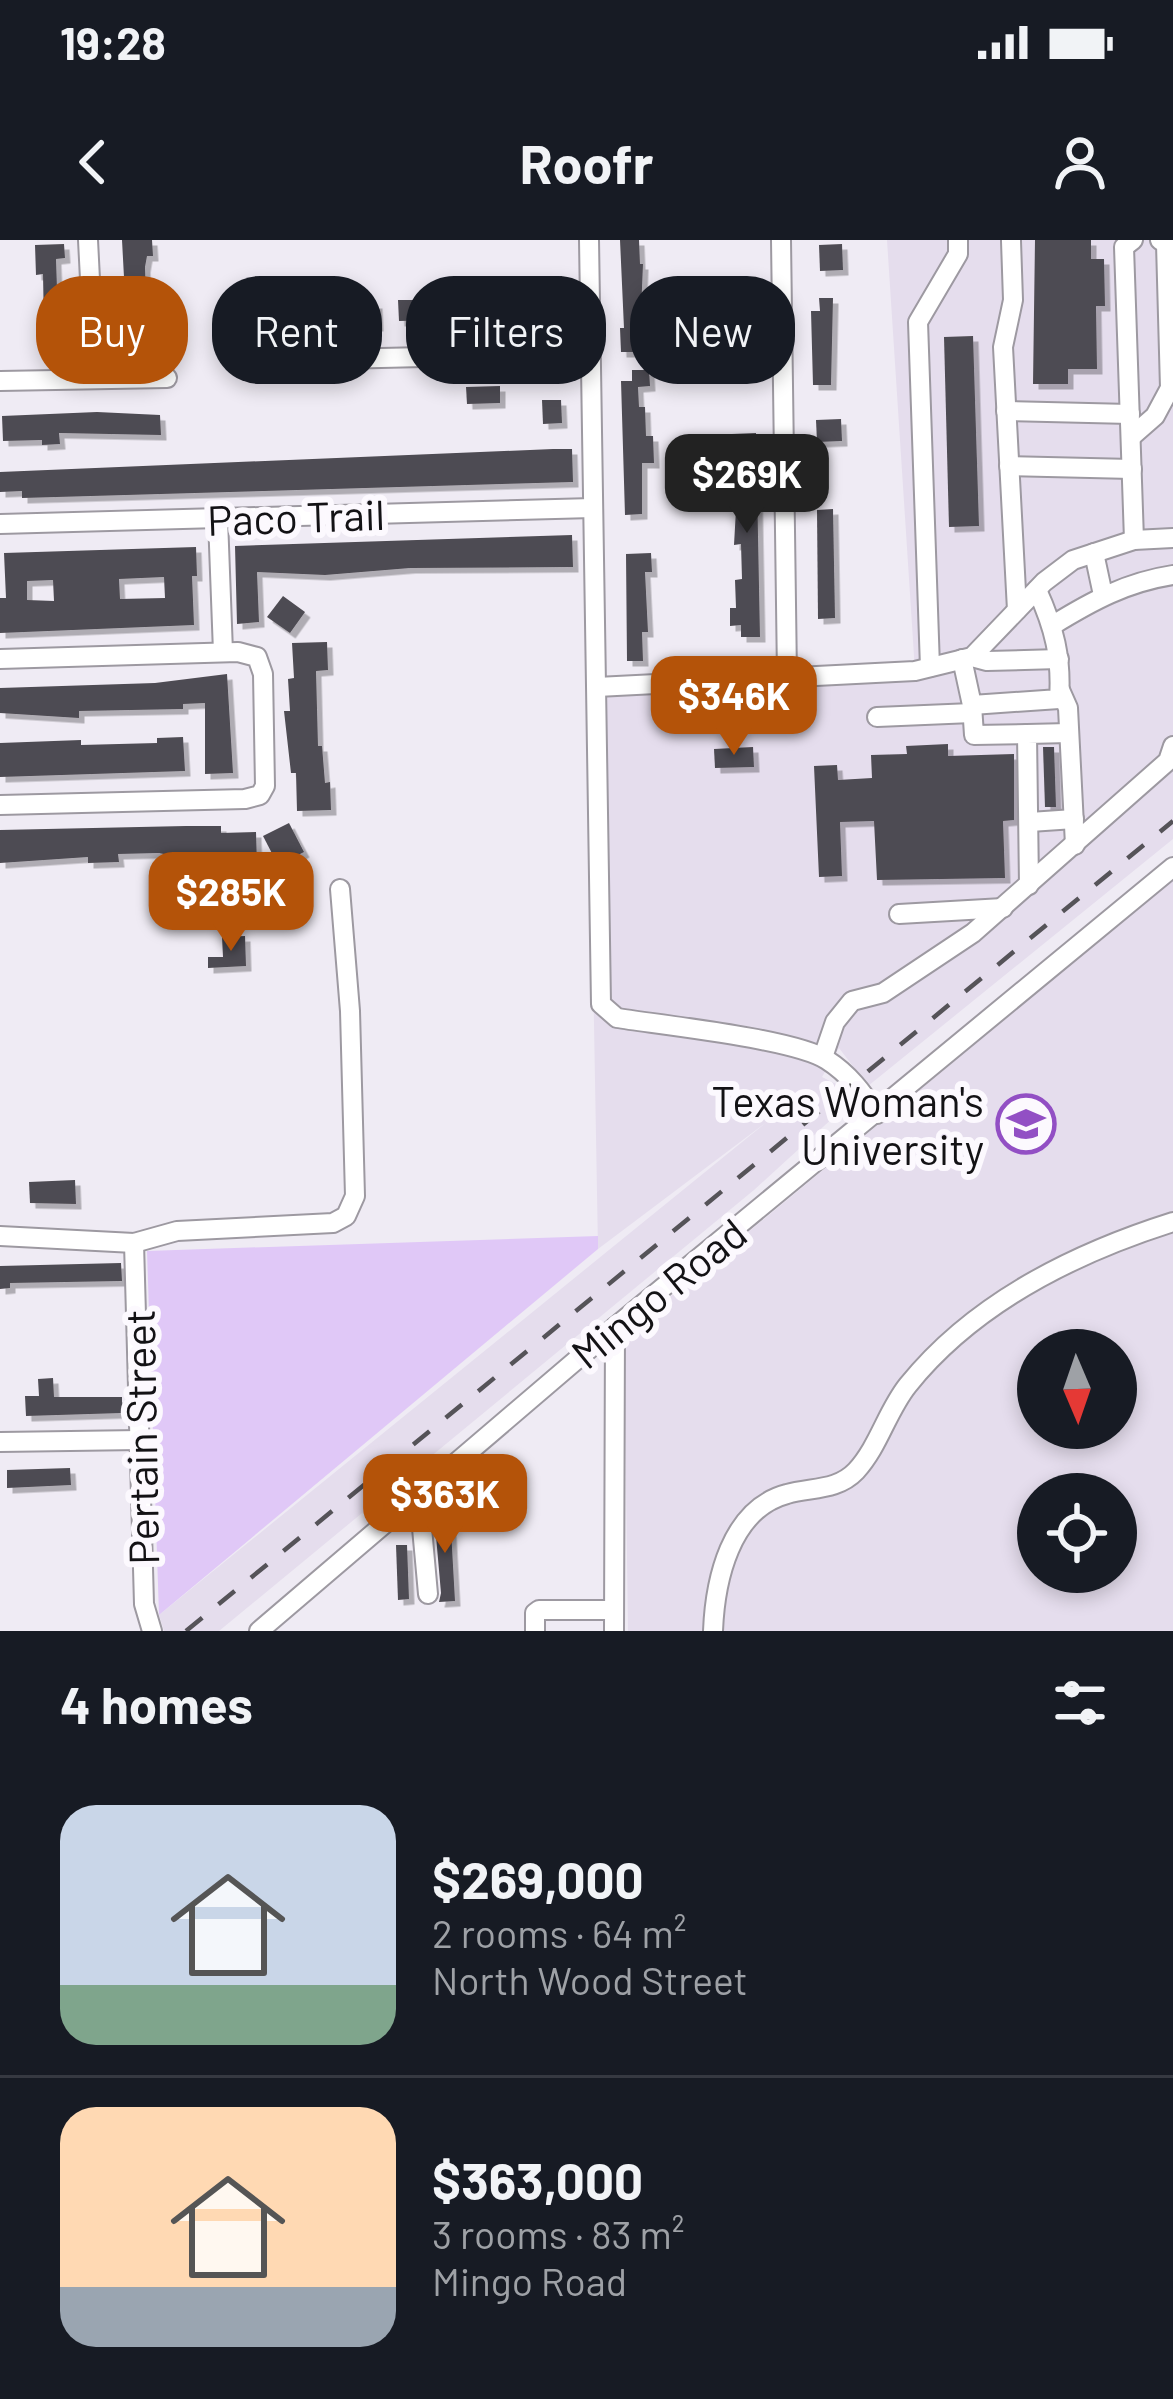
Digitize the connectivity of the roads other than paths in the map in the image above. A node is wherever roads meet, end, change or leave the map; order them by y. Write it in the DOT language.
graph roads {
  1 [pos="88,240"];
  2 [pos="589,240"];
  3 [pos="781,240"];
  4 [pos="958,240"];
  5 [pos="1132,240"];
  6 [pos="1160,240"];
  7 [pos="1011,241"];
  8 [pos="90,276"];
  9 [pos="590,276"];
  10 [pos="36,380"];
  11 [pos="0,381"];
  12 [pos="591,384"];
  13 [pos="1006,410"];
  14 [pos="1130,414"];
  15 [pos="1131,437"];
  16 [pos="1009,466"];
  17 [pos="1132,469"];
  18 [pos="593,508"];
  19 [pos="218,519"];
  20 [pos="0,524"];
  21 [pos="1173,538"];
  22 [pos="1135,540"];
  23 [pos="1094,553"];
  24 [pos="1173,574"];
  25 [pos="1036,590"];
  26 [pos="1103,595"];
  27 [pos="1017,610"];
  28 [pos="1053,625"];
  29 [pos="223,652"];
  30 [pos="967,658"];
  31 [pos="0,659"];
  32 [pos="1059,659"];
  33 [pos="930,667"];
  34 [pos="787,676"];
  35 [pos="597,686"];
  36 [pos="1060,690"];
  37 [pos="972,709"];
  38 [pos="877,717"];
  39 [pos="1069,733"];
  40 [pos="1027,734"];
  41 [pos="1173,746"];
  42 [pos="0,805"];
  43 [pos="1074,819"];
  44 [pos="1030,822"];
  45 [pos="1076,845"];
  46 [pos="1173,867"];
  47 [pos="1029,886"];
  48 [pos="340,890"];
  49 [pos="1003,908"];
  50 [pos="899,914"];
  51 [pos="823,1057"];
  52 [pos="877,1114"];
  53 [pos="1173,1222"];
  54 [pos="0,1236"];
  55 [pos="134,1243"];
  56 [pos="615,1327"];
  57 [pos="140,1440"];
  58 [pos="0,1442"];
  59 [pos="409,1499"];
  60 [pos="428,1594"];
  61 [pos="614,1610"];
  62 [pos="152,1631"];
  63 [pos="259,1631"];
  64 [pos="536,1631"];
  65 [pos="614,1631"];
  66 [pos="713,1631"];
  1 -- 8 [label="street"];
  2 -- 9 [label="street"];
  3 -- 34 [label="street"];
  4 -- 33 [label="street"];
  5 -- 14 [label="street"];
  6 -- 15 [label="street"];
  7 -- 13 [label="street"];
  10 -- 11 [label="street"];
  12 -- 18 [label="street"];
  13 -- 14 [label="street"];
  13 -- 16 [label="street"];
  14 -- 15 [label="street"];
  15 -- 17 [label="street"];
  16 -- 17 [label="street"];
  16 -- 27 [label="street"];
  17 -- 22 [label="street"];
  18 -- 19 [label="street, Paco Trail"];
  18 -- 35 [label="street"];
  19 -- 20 [label="street, Paco Trail"];
  19 -- 29 [label="street"];
  21 -- 22 [label="street"];
  22 -- 23 [label="street"];
  23 -- 25 [label="street"];
  23 -- 26 [label="street"];
  24 -- 26 [label="street"];
  25 -- 27 [label="street"];
  25 -- 28 [label="street"];
  26 -- 28 [label="street"];
  27 -- 30 [label="street"];
  28 -- 32 [label="street"];
  29 -- 31 [label="street"];
  29 -- 42 [label="street"];
  30 -- 32 [label="street"];
  30 -- 33 [label="street"];
  30 -- 37 [label="street"];
  32 -- 36 [label="street"];
  33 -- 34 [label="street"];
  34 -- 35 [label="street"];
  35 -- 51 [label="street"];
  36 -- 37 [label="street"];
  36 -- 39 [label="street"];
  37 -- 38 [label="street"];
  37 -- 40 [label="street"];
  39 -- 40 [label="street"];
  39 -- 43 [label="street"];
  40 -- 44 [label="street"];
  41 -- 45 [label="street"];
  43 -- 44 [label="street"];
  43 -- 45 [label="street"];
  44 -- 47 [label="street"];
  45 -- 47 [label="street"];
  46 -- 52 [label="street, Mingo Road"];
  47 -- 49 [label="street"];
  48 -- 55 [label="street"];
  49 -- 50 [label="street"];
  49 -- 51 [label="street"];
  51 -- 52 [label="street"];
  52 -- 56 [label="street, Mingo Road"];
  53 -- 66 [label="street"];
  54 -- 55 [label="street"];
  55 -- 57 [label="street, Pertain Street"];
  56 -- 59 [label="street, Mingo Road"];
  56 -- 61 [label="street"];
  57 -- 58 [label="street"];
  57 -- 62 [label="street, Pertain Street"];
  59 -- 60 [label="street"];
  59 -- 63 [label="street, Mingo Road"];
  61 -- 64 [label="street"];
  61 -- 65 [label="street"];
}
